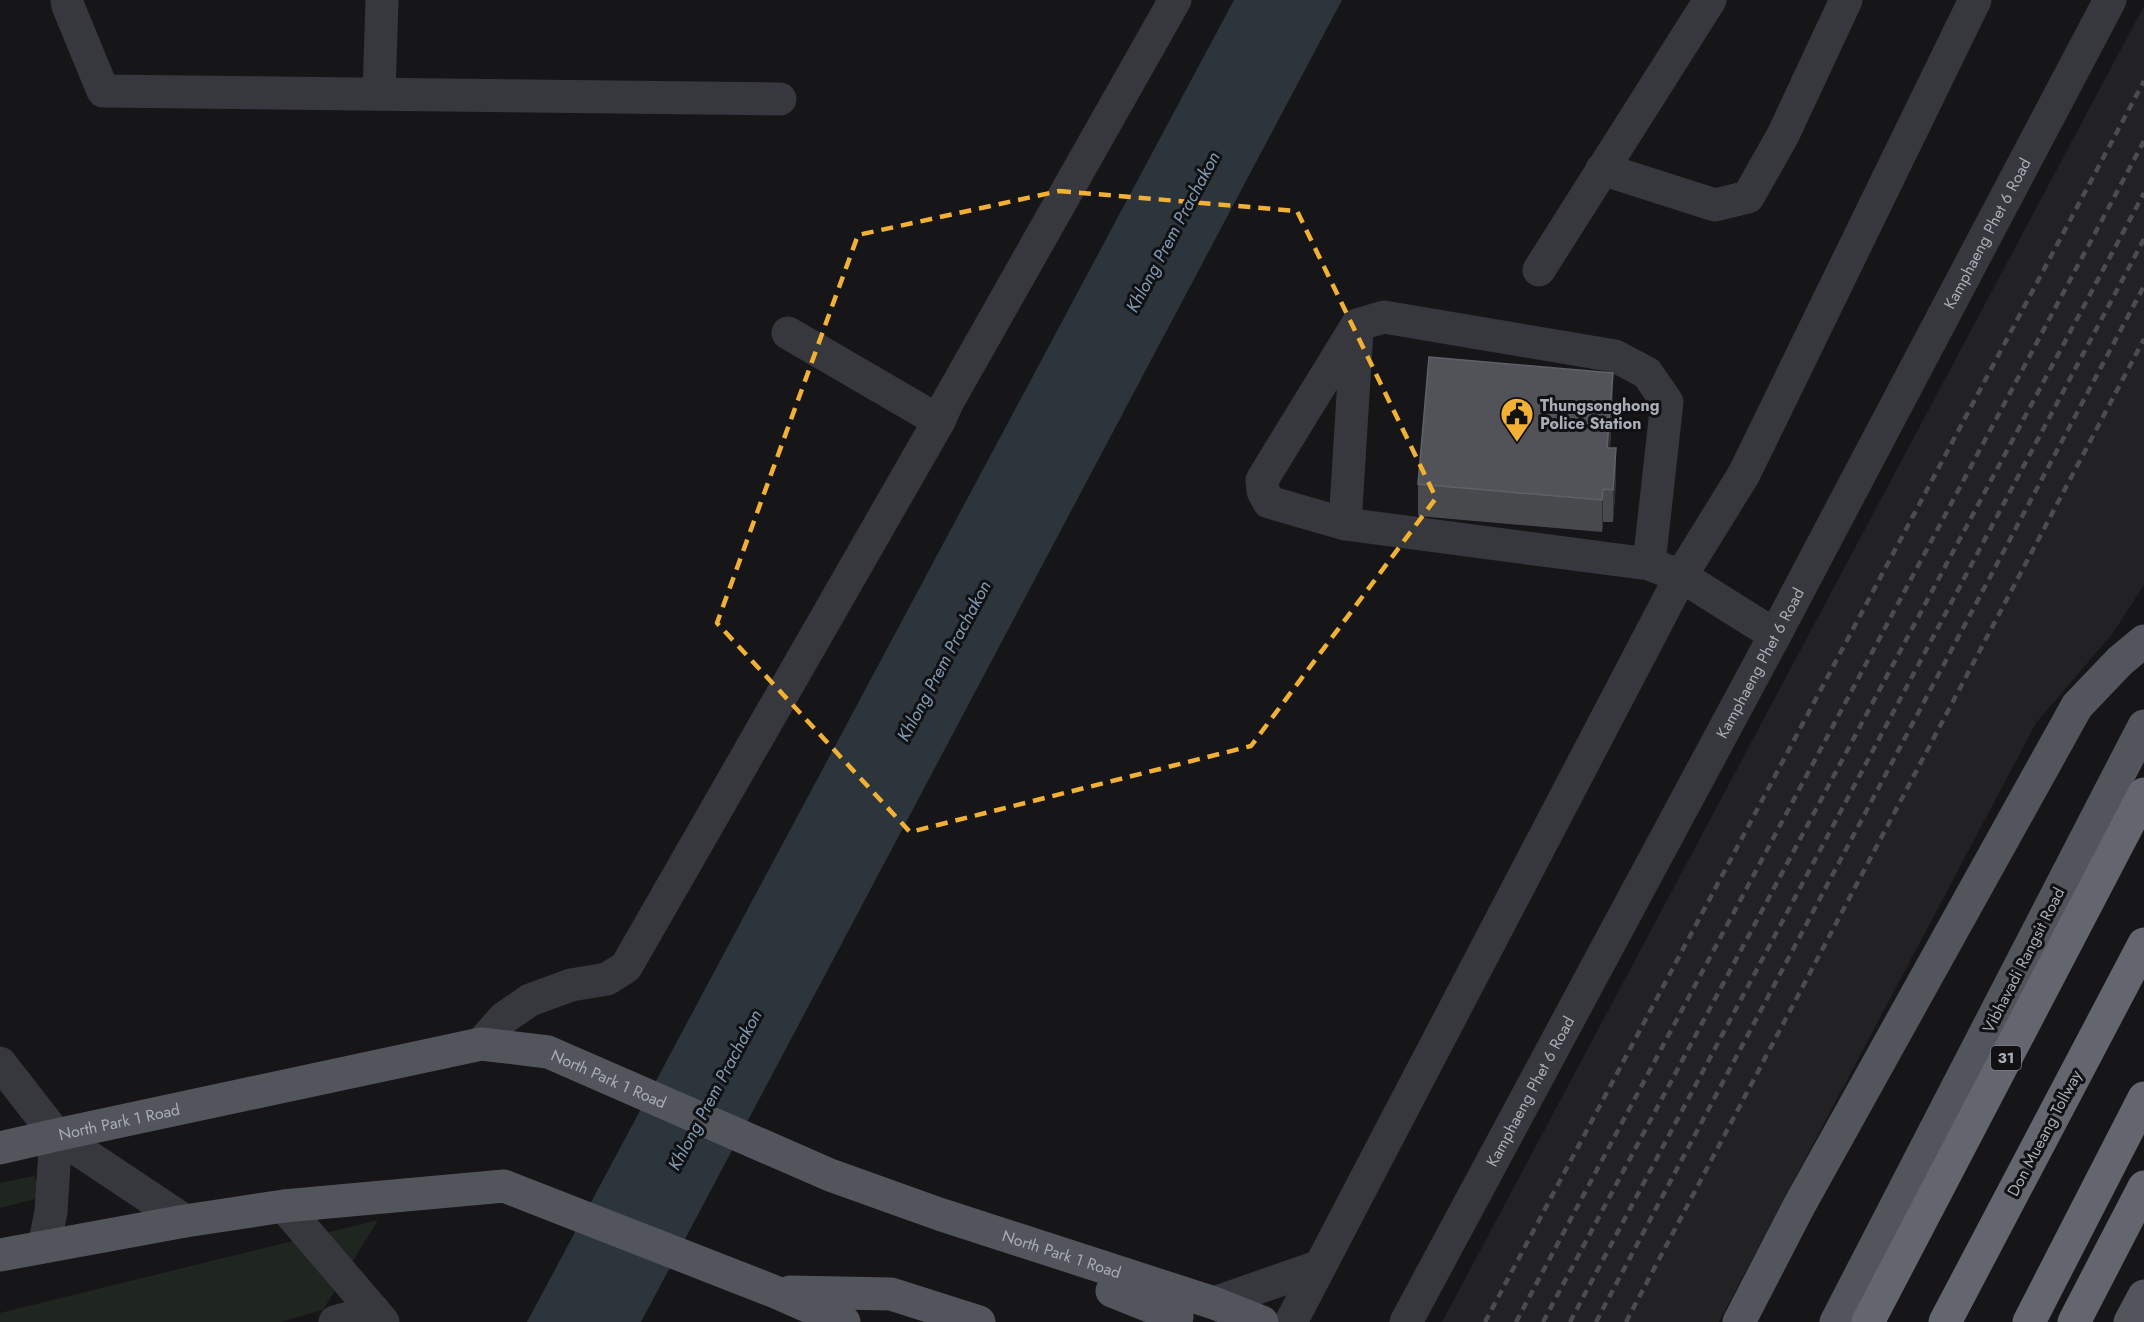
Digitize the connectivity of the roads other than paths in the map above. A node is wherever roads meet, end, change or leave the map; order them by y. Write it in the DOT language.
graph roads {
  1 [pos="68,0"];
  2 [pos="382,0"];
  3 [pos="1175,0"];
  4 [pos="1710,0"];
  5 [pos="1846,0"];
  6 [pos="1975,0"];
  7 [pos="2110,0"];
  8 [pos="379,94"];
  9 [pos="780,99"];
  10 [pos="1602,169"];
  11 [pos="1539,270"];
  12 [pos="1357,325"];
  13 [pos="788,333"];
  14 [pos="939,421"];
  15 [pos="1345,524"];
  16 [pos="1649,564"];
  17 [pos="1681,576"];
  18 [pos="1775,634"];
  19 [pos="2144,641"];
  20 [pos="2144,726"];
  21 [pos="2144,794"];
  22 [pos="2144,944"];
  23 [pos="481,1044"];
  24 [pos="0,1063"];
  25 [pos="2144,1098"];
  26 [pos="56,1135"];
  27 [pos="0,1149"];
  28 [pos="830,1175"];
  29 [pos="2144,1186"];
  30 [pos="284,1206"];
  31 [pos="185,1221"];
  32 [pos="44,1246"];
  33 [pos="0,1255"];
  34 [pos="1320,1266"];
  35 [pos="773,1291"];
  36 [pos="2144,1296"];
  37 [pos="1214,1303"];
  38 [pos="379,1317"];
  39 [pos="1177,1317"];
  40 [pos="335,1322"];
  41 [pos="844,1322"];
  42 [pos="979,1322"];
  43 [pos="1262,1322"];
  44 [pos="1291,1322"];
  45 [pos="1406,1322"];
  46 [pos="1739,1322"];
  47 [pos="1836,1322"];
  48 [pos="1868,1322"];
  49 [pos="1945,1322"];
  50 [pos="2028,1322"];
  51 [pos="2074,1322"];
  52 [pos="2130,1322"];
  1 -- 8 [label="street"];
  2 -- 8 [label="street"];
  3 -- 14 [label="street"];
  4 -- 10 [label="street"];
  5 -- 10 [label="street"];
  6 -- 17 [label="street"];
  7 -- 18 [label="street, Kamphaeng Phet 6 Road"];
  8 -- 9 [label="street"];
  10 -- 11 [label="street"];
  12 -- 15 [label="street"];
  12 -- 15 [label="street"];
  12 -- 16 [label="street"];
  13 -- 14 [label="street"];
  14 -- 23 [label="street"];
  15 -- 16 [label="street"];
  16 -- 17 [label="street"];
  17 -- 18 [label="street"];
  17 -- 34 [label="street"];
  18 -- 45 [label="street, Kamphaeng Phet 6 Road"];
  19 -- 46 [label="main road"];
  20 -- 47 [label="main road, Vibhavadi Rangsit Road / 31"];
  21 -- 48 [label="highway, Vibhavadi Rangsit Road / 31"];
  22 -- 49 [label="highway, Don Mueang Tollway"];
  23 -- 26 [label="main road, North Park 1 Road"];
  23 -- 28 [label="main road, North Park 1 Road"];
  24 -- 26 [label="street"];
  25 -- 50 [label="highway"];
  26 -- 27 [label="main road, North Park 1 Road"];
  26 -- 31 [label="street"];
  26 -- 32 [label="street"];
  28 -- 37 [label="main road, North Park 1 Road"];
  28 -- 39 [label="main road"];
  29 -- 51 [label="highway"];
  30 -- 31 [label="main road"];
  30 -- 35 [label="main road"];
  30 -- 38 [label="street"];
  31 -- 32 [label="main road"];
  32 -- 33 [label="main road"];
  34 -- 37 [label="street"];
  34 -- 44 [label="street"];
  35 -- 41 [label="main road"];
  35 -- 42 [label="main road"];
  36 -- 52 [label="main road"];
  37 -- 43 [label="main road, North Park 1 Road"];
  38 -- 40 [label="street"];
}
